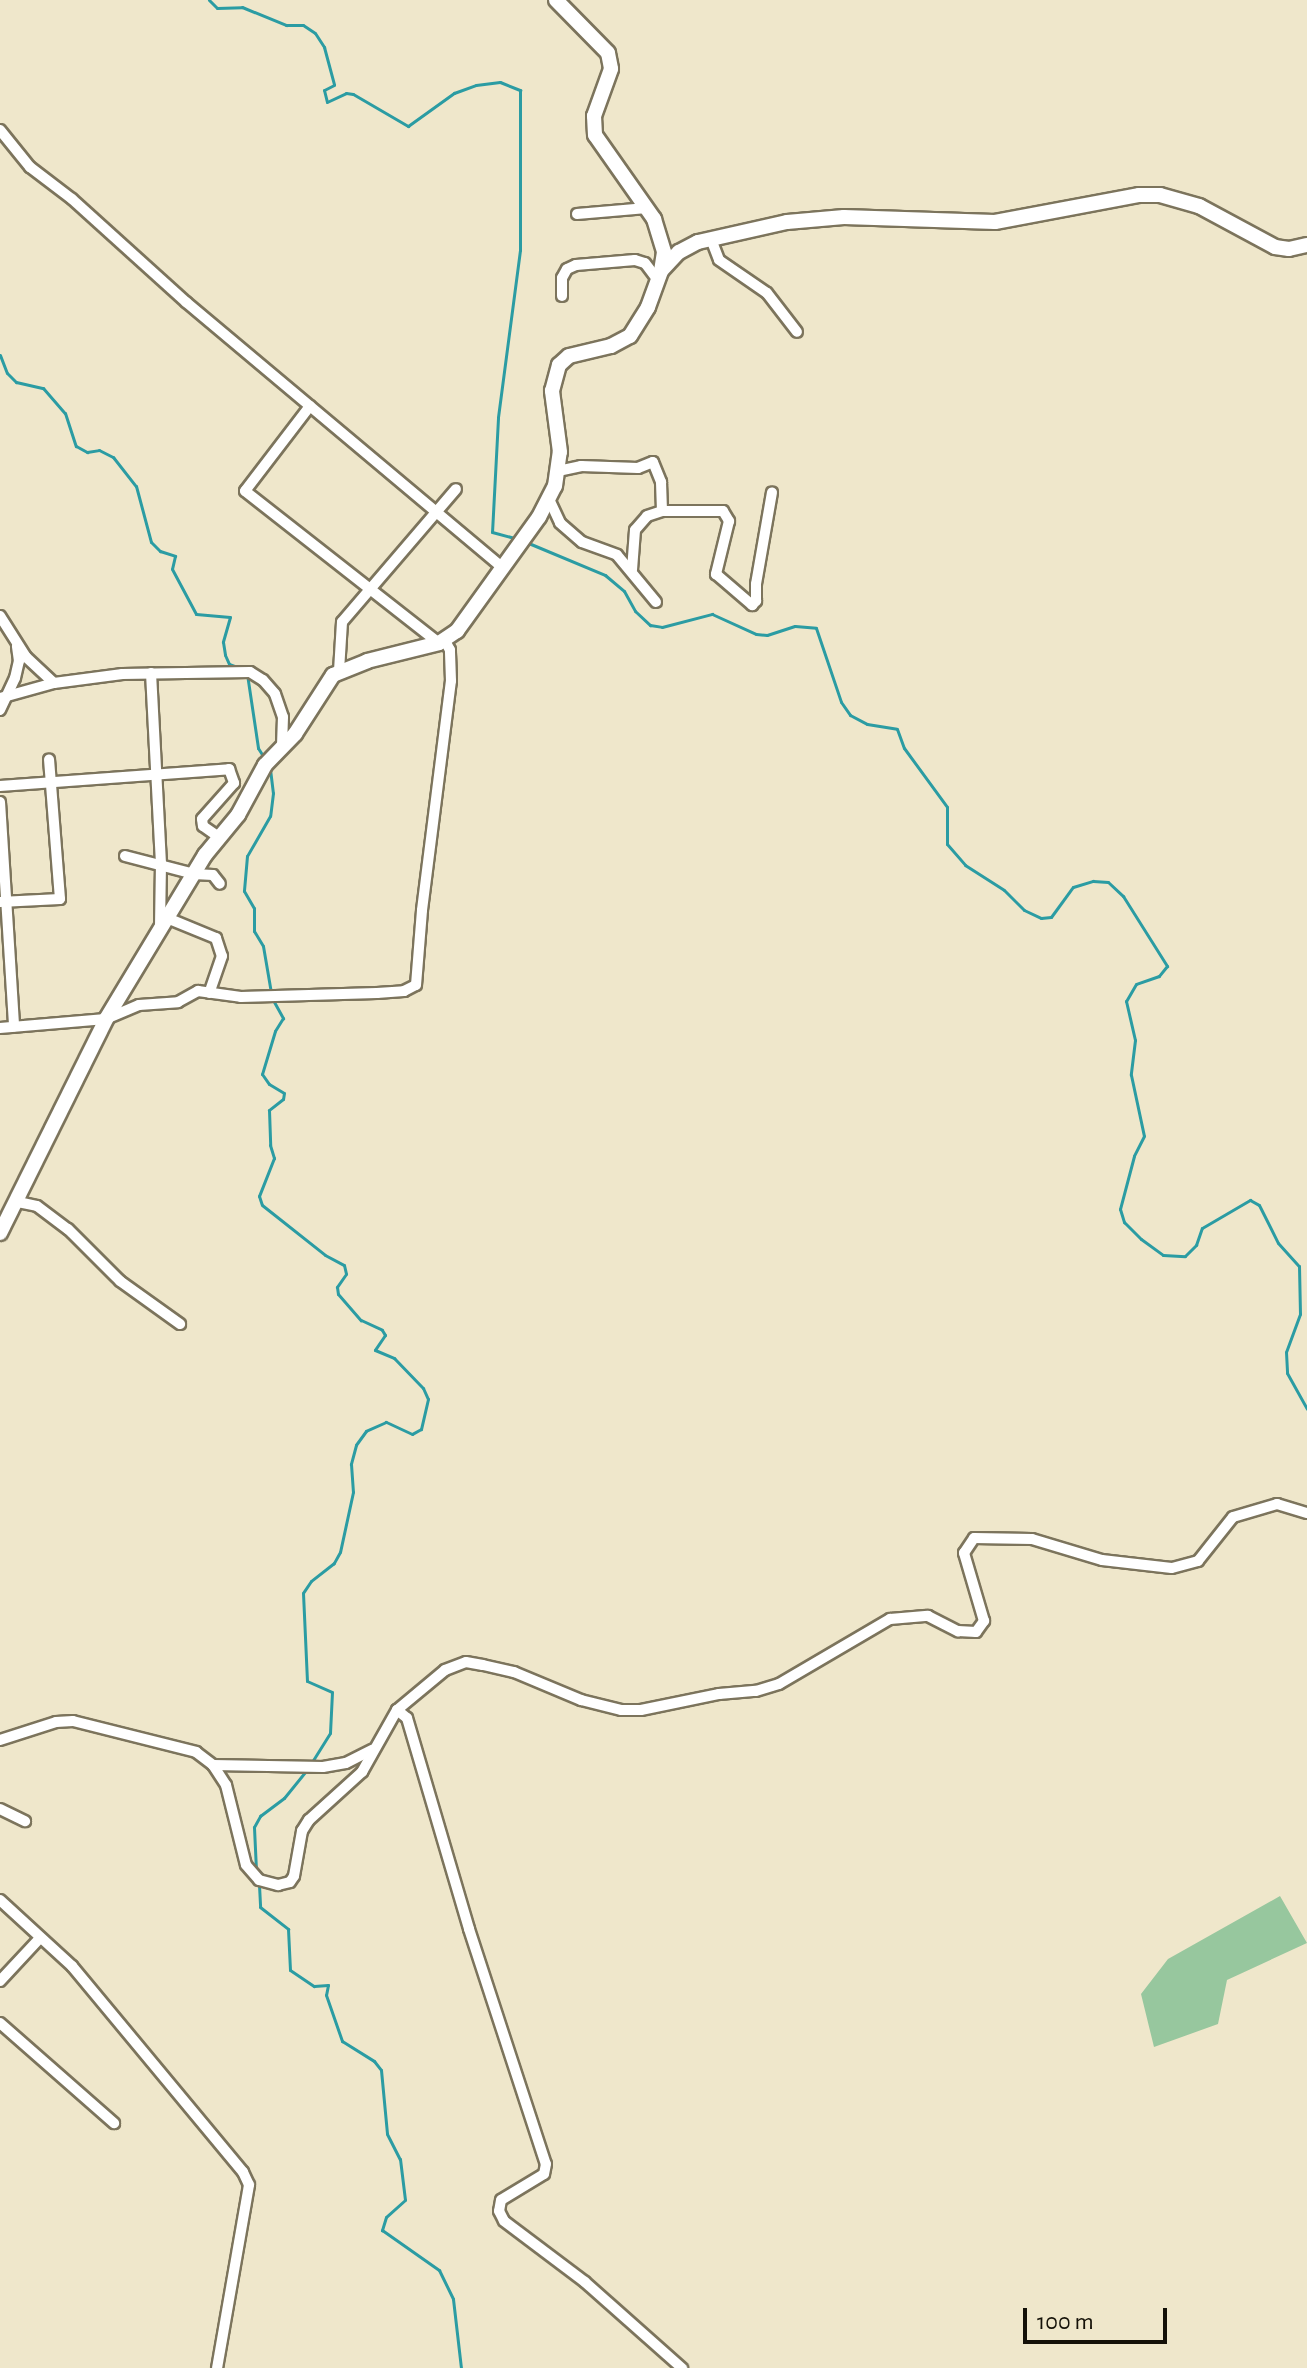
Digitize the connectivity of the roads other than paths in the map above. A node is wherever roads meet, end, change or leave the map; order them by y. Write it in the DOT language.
graph roads {
  1 [pos="556,0"];
  2 [pos="0,130"];
  3 [pos="647,208"];
  4 [pos="577,214"];
  5 [pos="711,239"];
  6 [pos="1307,245"];
  7 [pos="659,275"];
  8 [pos="562,296"];
  9 [pos="797,332"];
  10 [pos="310,406"];
  11 [pos="558,471"];
  12 [pos="456,489"];
  13 [pos="772,492"];
  14 [pos="549,499"];
  15 [pos="662,511"];
  16 [pos="436,515"];
  17 [pos="503,568"];
  18 [pos="632,570"];
  19 [pos="368,590"];
  20 [pos="656,602"];
  21 [pos="0,616"];
  22 [pos="442,642"];
  23 [pos="17,644"];
  24 [pos="339,671"];
  25 [pos="151,673"];
  26 [pos="54,683"];
  27 [pos="4,697"];
  28 [pos="0,710"];
  29 [pos="282,746"];
  30 [pos="49,759"];
  31 [pos="153,774"];
  32 [pos="50,782"];
  33 [pos="0,786"];
  34 [pos="0,802"];
  35 [pos="219,837"];
  36 [pos="125,856"];
  37 [pos="161,863"];
  38 [pos="194,874"];
  39 [pos="220,884"];
  40 [pos="4,902"];
  41 [pos="163,924"];
  42 [pos="209,993"];
  43 [pos="106,1019"];
  44 [pos="14,1027"];
  45 [pos="0,1028"];
  46 [pos="18,1202"];
  47 [pos="0,1233"];
  48 [pos="180,1324"];
  49 [pos="1307,1513"];
  50 [pos="397,1710"];
  51 [pos="0,1740"];
  52 [pos="374,1749"];
  53 [pos="213,1765"];
  54 [pos="0,1809"];
  55 [pos="25,1821"];
  56 [pos="0,1900"];
  57 [pos="40,1938"];
  58 [pos="0,1981"];
  59 [pos="0,2023"];
  60 [pos="114,2123"];
  61 [pos="217,2368"];
  62 [pos="682,2368"];
  1 -- 3 [label="street"];
  2 -- 10 [label="street"];
  3 -- 4 [label="street"];
  3 -- 7 [label="street"];
  5 -- 6 [label="street"];
  5 -- 7 [label="street"];
  5 -- 9 [label="street"];
  7 -- 8 [label="street"];
  7 -- 11 [label="street"];
  10 -- 16 [label="street"];
  10 -- 19 [label="street"];
  11 -- 14 [label="street"];
  11 -- 15 [label="street"];
  12 -- 16 [label="street"];
  13 -- 15 [label="street"];
  14 -- 17 [label="street"];
  14 -- 18 [label="street"];
  15 -- 18 [label="street"];
  16 -- 17 [label="street"];
  16 -- 19 [label="street"];
  17 -- 22 [label="street"];
  18 -- 20 [label="street"];
  19 -- 22 [label="street"];
  19 -- 24 [label="street"];
  21 -- 23 [label="street"];
  22 -- 24 [label="street"];
  22 -- 42 [label="street"];
  23 -- 26 [label="street"];
  23 -- 27 [label="street"];
  24 -- 29 [label="street"];
  25 -- 26 [label="street"];
  25 -- 29 [label="street"];
  25 -- 31 [label="street"];
  26 -- 27 [label="street"];
  27 -- 28 [label="street"];
  29 -- 35 [label="street"];
  30 -- 32 [label="street"];
  31 -- 32 [label="street"];
  31 -- 35 [label="street"];
  31 -- 37 [label="street"];
  32 -- 33 [label="street"];
  32 -- 40 [label="street"];
  34 -- 40 [label="street"];
  35 -- 38 [label="street"];
  36 -- 37 [label="street"];
  37 -- 38 [label="street"];
  37 -- 41 [label="street"];
  38 -- 39 [label="street"];
  38 -- 41 [label="street"];
  40 -- 44 [label="street"];
  41 -- 42 [label="street"];
  41 -- 43 [label="street"];
  42 -- 43 [label="street"];
  43 -- 44 [label="street"];
  43 -- 46 [label="street"];
  44 -- 45 [label="street"];
  46 -- 47 [label="street"];
  46 -- 48 [label="street"];
  49 -- 50 [label="street"];
  50 -- 52 [label="street"];
  50 -- 62 [label="street"];
  51 -- 53 [label="street"];
  52 -- 53 [label="street"];
  52 -- 53 [label="street"];
  54 -- 55 [label="street"];
  56 -- 57 [label="street"];
  57 -- 58 [label="street"];
  57 -- 61 [label="street"];
  59 -- 60 [label="street"];
}
